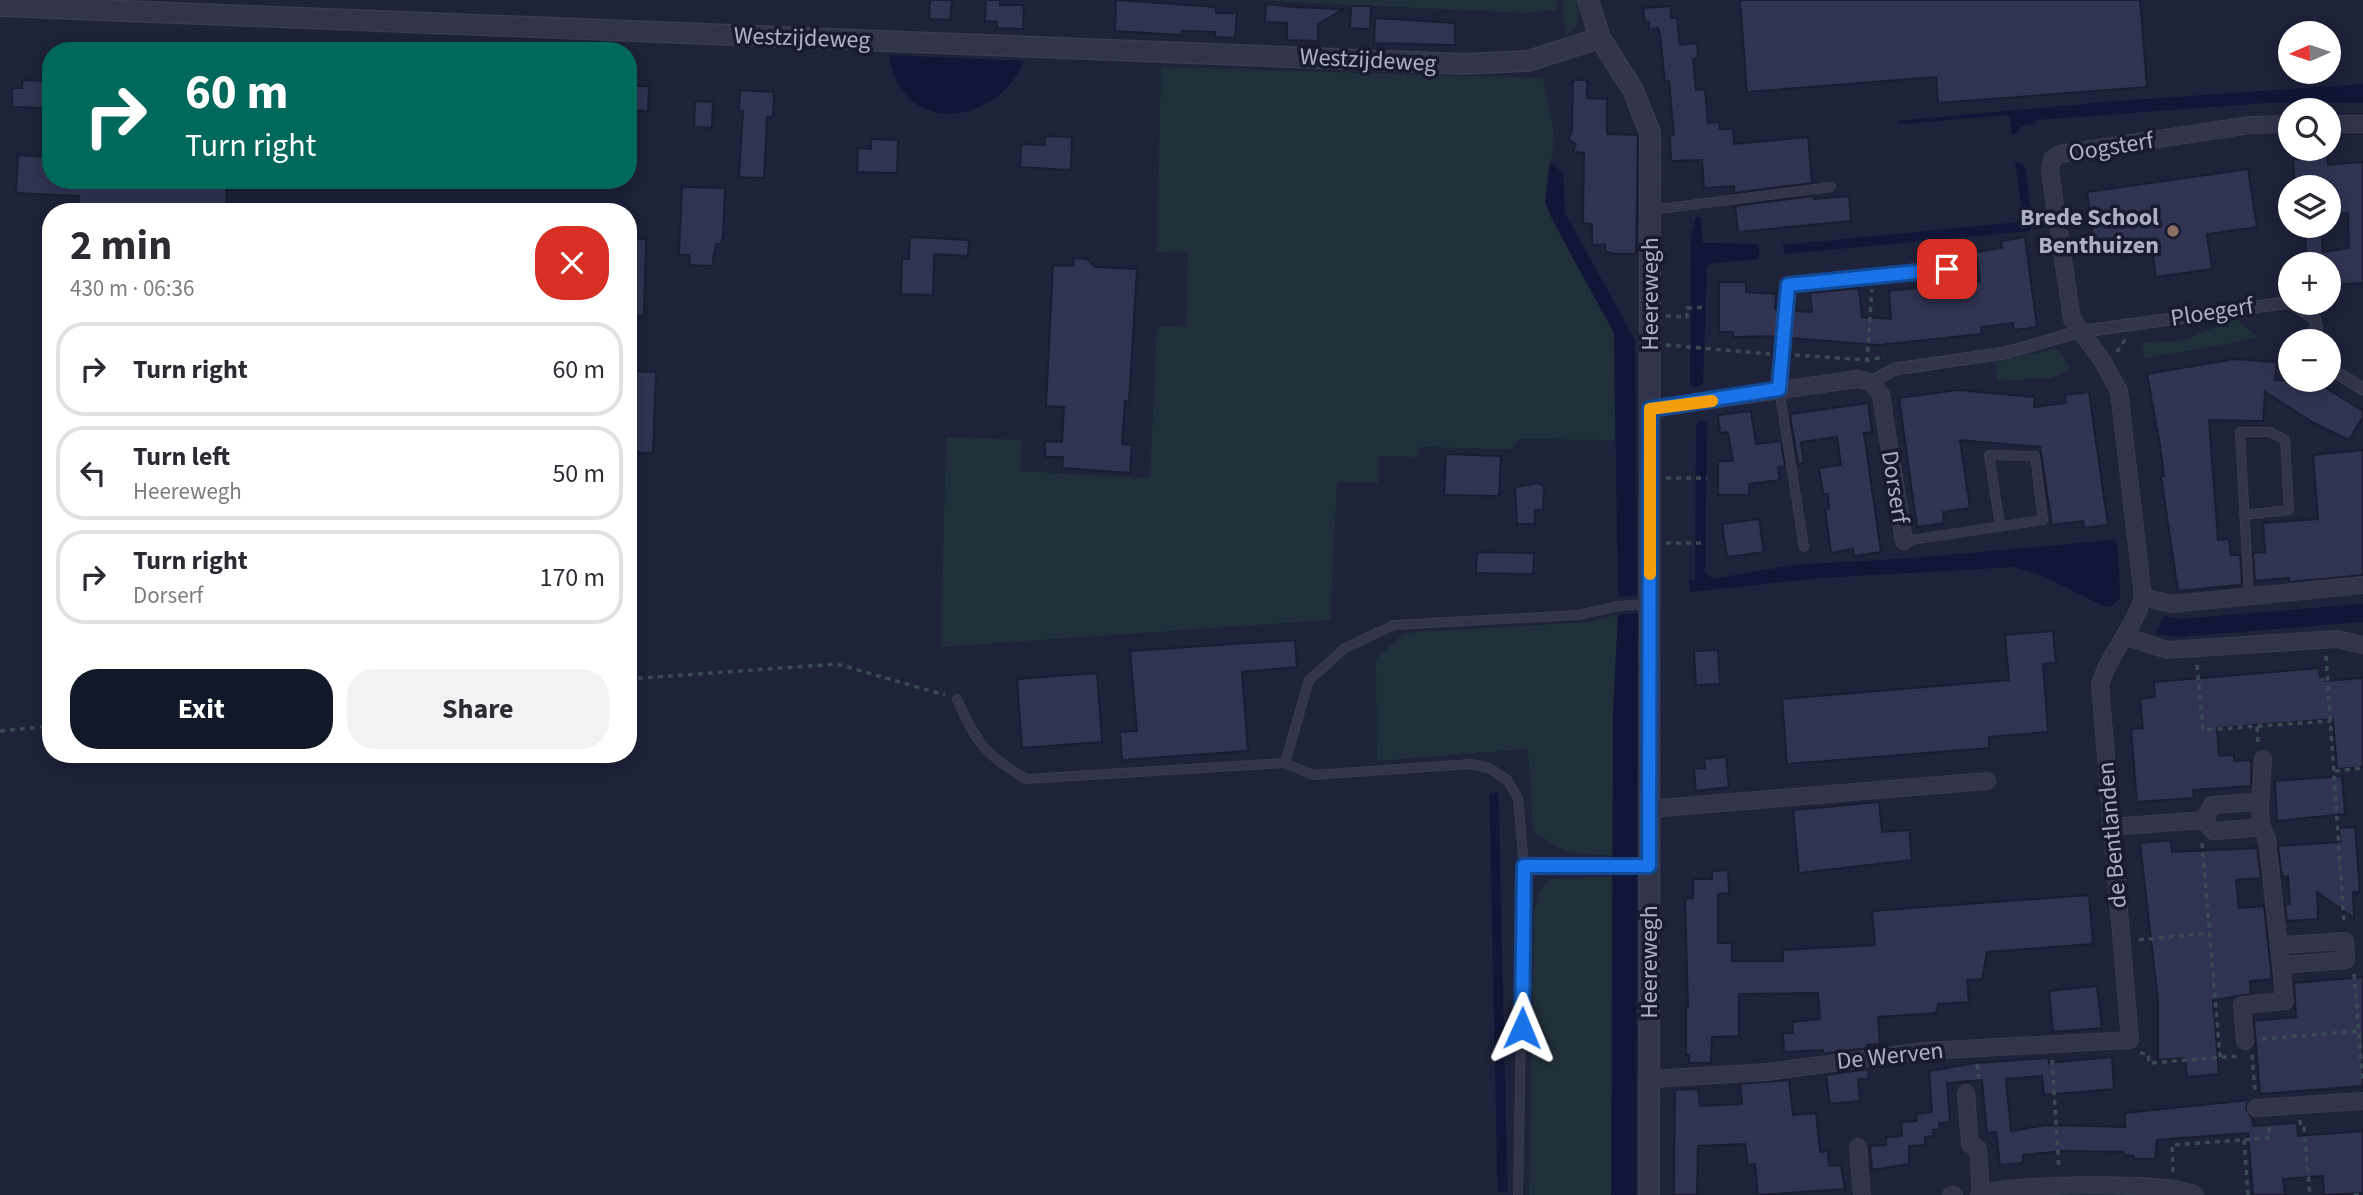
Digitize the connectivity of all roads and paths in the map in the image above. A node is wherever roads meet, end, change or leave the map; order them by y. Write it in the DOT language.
graph roads {
  1 [pos="1588,0"];
  2 [pos="0,6"];
  3 [pos="1600,38"];
  4 [pos="2341,124"];
  5 [pos="2363,124"];
  6 [pos="2278,125"];
  7 [pos="1831,187"];
  8 [pos="1651,210"];
  9 [pos="1972,266"];
  10 [pos="1871,277"];
  11 [pos="2278,304"];
  12 [pos="1707,307"];
  13 [pos="1650,316"];
  14 [pos="2133,324"];
  15 [pos="2078,332"];
  16 [pos="1682,346"];
  17 [pos="1710,349"];
  18 [pos="1886,357"];
  19 [pos="1857,359"];
  20 [pos="1867,360"];
  21 [pos="2104,362"];
  22 [pos="2341,375"];
  23 [pos="1868,381"];
  24 [pos="1779,389"];
  25 [pos="2363,389"];
  26 [pos="1650,409"];
  27 [pos="1650,478"];
  28 [pos="1707,478"];
  29 [pos="2244,515"];
  30 [pos="2000,526"];
  31 [pos="1904,541"];
  32 [pos="1650,543"];
  33 [pos="1706,543"];
  34 [pos="1804,547"];
  35 [pos="2363,585"];
  36 [pos="2249,596"];
  37 [pos="2143,597"];
  38 [pos="1644,604"];
  39 [pos="2127,637"];
  40 [pos="2324,640"];
  41 [pos="2363,645"];
  42 [pos="2196,649"];
  43 [pos="637,678"];
  44 [pos="957,699"];
  45 [pos="2331,722"];
  46 [pos="42,727"];
  47 [pos="0,731"];
  48 [pos="2263,759"];
  49 [pos="1285,763"];
  50 [pos="2363,768"];
  51 [pos="2335,771"];
  52 [pos="1987,781"];
  53 [pos="2260,807"];
  54 [pos="1649,808"];
  55 [pos="2202,820"];
  56 [pos="2261,825"];
  57 [pos="2110,827"];
  58 [pos="1524,866"];
  59 [pos="1644,866"];
  60 [pos="2209,933"];
  61 [pos="2363,939"];
  62 [pos="2136,940"];
  63 [pos="2345,940"];
  64 [pos="2281,945"];
  65 [pos="2346,960"];
  66 [pos="2282,965"];
  67 [pos="2359,1031"];
  68 [pos="2130,1040"];
  69 [pos="2050,1044"];
  70 [pos="2248,1048"];
  71 [pos="1976,1049"];
  72 [pos="2220,1057"];
  73 [pos="1650,1079"];
  74 [pos="2363,1083"];
  75 [pos="1966,1093"];
  76 [pos="2363,1101"];
  77 [pos="2297,1105"];
  78 [pos="2262,1108"];
  79 [pos="2244,1140"];
  80 [pos="1858,1147"];
  81 [pos="2060,1186"];
  82 [pos="2173,1187"];
  83 [pos="1980,1194"];
  84 [pos="2363,1194"];
  85 [pos="1518,1195"];
  86 [pos="1649,1195"];
  87 [pos="1862,1195"];
  88 [pos="2195,1195"];
  89 [pos="2248,1195"];
  90 [pos="2310,1195"];
  91 [pos="2354,1195"];
  1 -- 3 [label="street, Heerewegh"];
  2 -- 3 [label="street, Westzijdeweg"];
  3 -- 8 [label="street, Heerewegh"];
  4 -- 5 [label="street"];
  6 -- 15 [label="street, Oogsterf"];
  7 -- 8 [label="lane"];
  8 -- 13 [label="street, Heerewegh"];
  9 -- 10 [label="lane"];
  10 -- 20 [label="path"];
  10 -- 24 [label="lane"];
  11 -- 14 [label="street, Ploegerf"];
  12 -- 13 [label="path"];
  13 -- 26 [label="street, Heerewegh"];
  14 -- 15 [label="street, Ploegerf"];
  14 -- 21 [label="path"];
  15 -- 21 [label="street, Oogsterf"];
  15 -- 23 [label="street"];
  16 -- 17 [label="path"];
  18 -- 20 [label="path"];
  19 -- 20 [label="path"];
  20 -- 23 [label="path"];
  21 -- 37 [label="street, Oogsterf"];
  22 -- 25 [label="street"];
  23 -- 24 [label="street"];
  23 -- 31 [label="street, Dorserf"];
  24 -- 26 [label="street"];
  24 -- 34 [label="lane"];
  26 -- 27 [label="street, Heerewegh"];
  27 -- 28 [label="path"];
  27 -- 32 [label="street, Heerewegh"];
  29 -- 29 [label="lane"];
  29 -- 36 [label="lane"];
  30 -- 30 [label="lane, Dorserf"];
  30 -- 31 [label="lane, Dorserf"];
  32 -- 33 [label="path"];
  32 -- 38 [label="street, Heerewegh"];
  35 -- 36 [label="street"];
  36 -- 37 [label="street"];
  37 -- 39 [label="street, de Bentlanden"];
  38 -- 49 [label="lane"];
  38 -- 54 [label="street, Heerewegh"];
  39 -- 42 [label="street"];
  39 -- 57 [label="street, de Bentlanden"];
  40 -- 41 [label="street"];
  40 -- 42 [label="street"];
  40 -- 45 [label="path"];
  42 -- 45 [label="path"];
  43 -- 44 [label="path"];
  44 -- 49 [label="lane"];
  45 -- 51 [label="path"];
  46 -- 47 [label="path"];
  48 -- 53 [label="street"];
  49 -- 58 [label="lane"];
  50 -- 51 [label="path"];
  51 -- 63 [label="path"];
  52 -- 54 [label="street"];
  53 -- 55 [label="street"];
  53 -- 56 [label="street"];
  54 -- 59 [label="street, Heerewegh"];
  55 -- 56 [label="street"];
  55 -- 57 [label="street"];
  55 -- 60 [label="path"];
  56 -- 64 [label="street"];
  57 -- 68 [label="street, de Bentlanden"];
  58 -- 59 [label="lane"];
  58 -- 85 [label="lane"];
  59 -- 73 [label="street, Heerewegh"];
  60 -- 62 [label="path"];
  60 -- 72 [label="path"];
  61 -- 63 [label="street"];
  63 -- 64 [label="street"];
  63 -- 65 [label="street"];
  64 -- 66 [label="street"];
  65 -- 66 [label="street"];
  65 -- 67 [label="path"];
  66 -- 70 [label="street"];
  67 -- 70 [label="path"];
  67 -- 74 [label="path"];
  68 -- 69 [label="street, De Werven"];
  68 -- 72 [label="path"];
  69 -- 71 [label="street, De Werven"];
  69 -- 81 [label="path"];
  70 -- 72 [label="path"];
  70 -- 78 [label="path"];
  71 -- 73 [label="street, De Werven"];
  71 -- 75 [label="path"];
  73 -- 86 [label="street, Heerewegh"];
  75 -- 83 [label="street"];
  76 -- 77 [label="street"];
  77 -- 78 [label="street"];
  77 -- 90 [label="path"];
  78 -- 79 [label="path"];
  79 -- 82 [label="path"];
  79 -- 89 [label="path"];
  80 -- 87 [label="street"];
  81 -- 82 [label="street"];
  81 -- 83 [label="street"];
  82 -- 88 [label="street"];
  84 -- 91 [label="path"];
}
